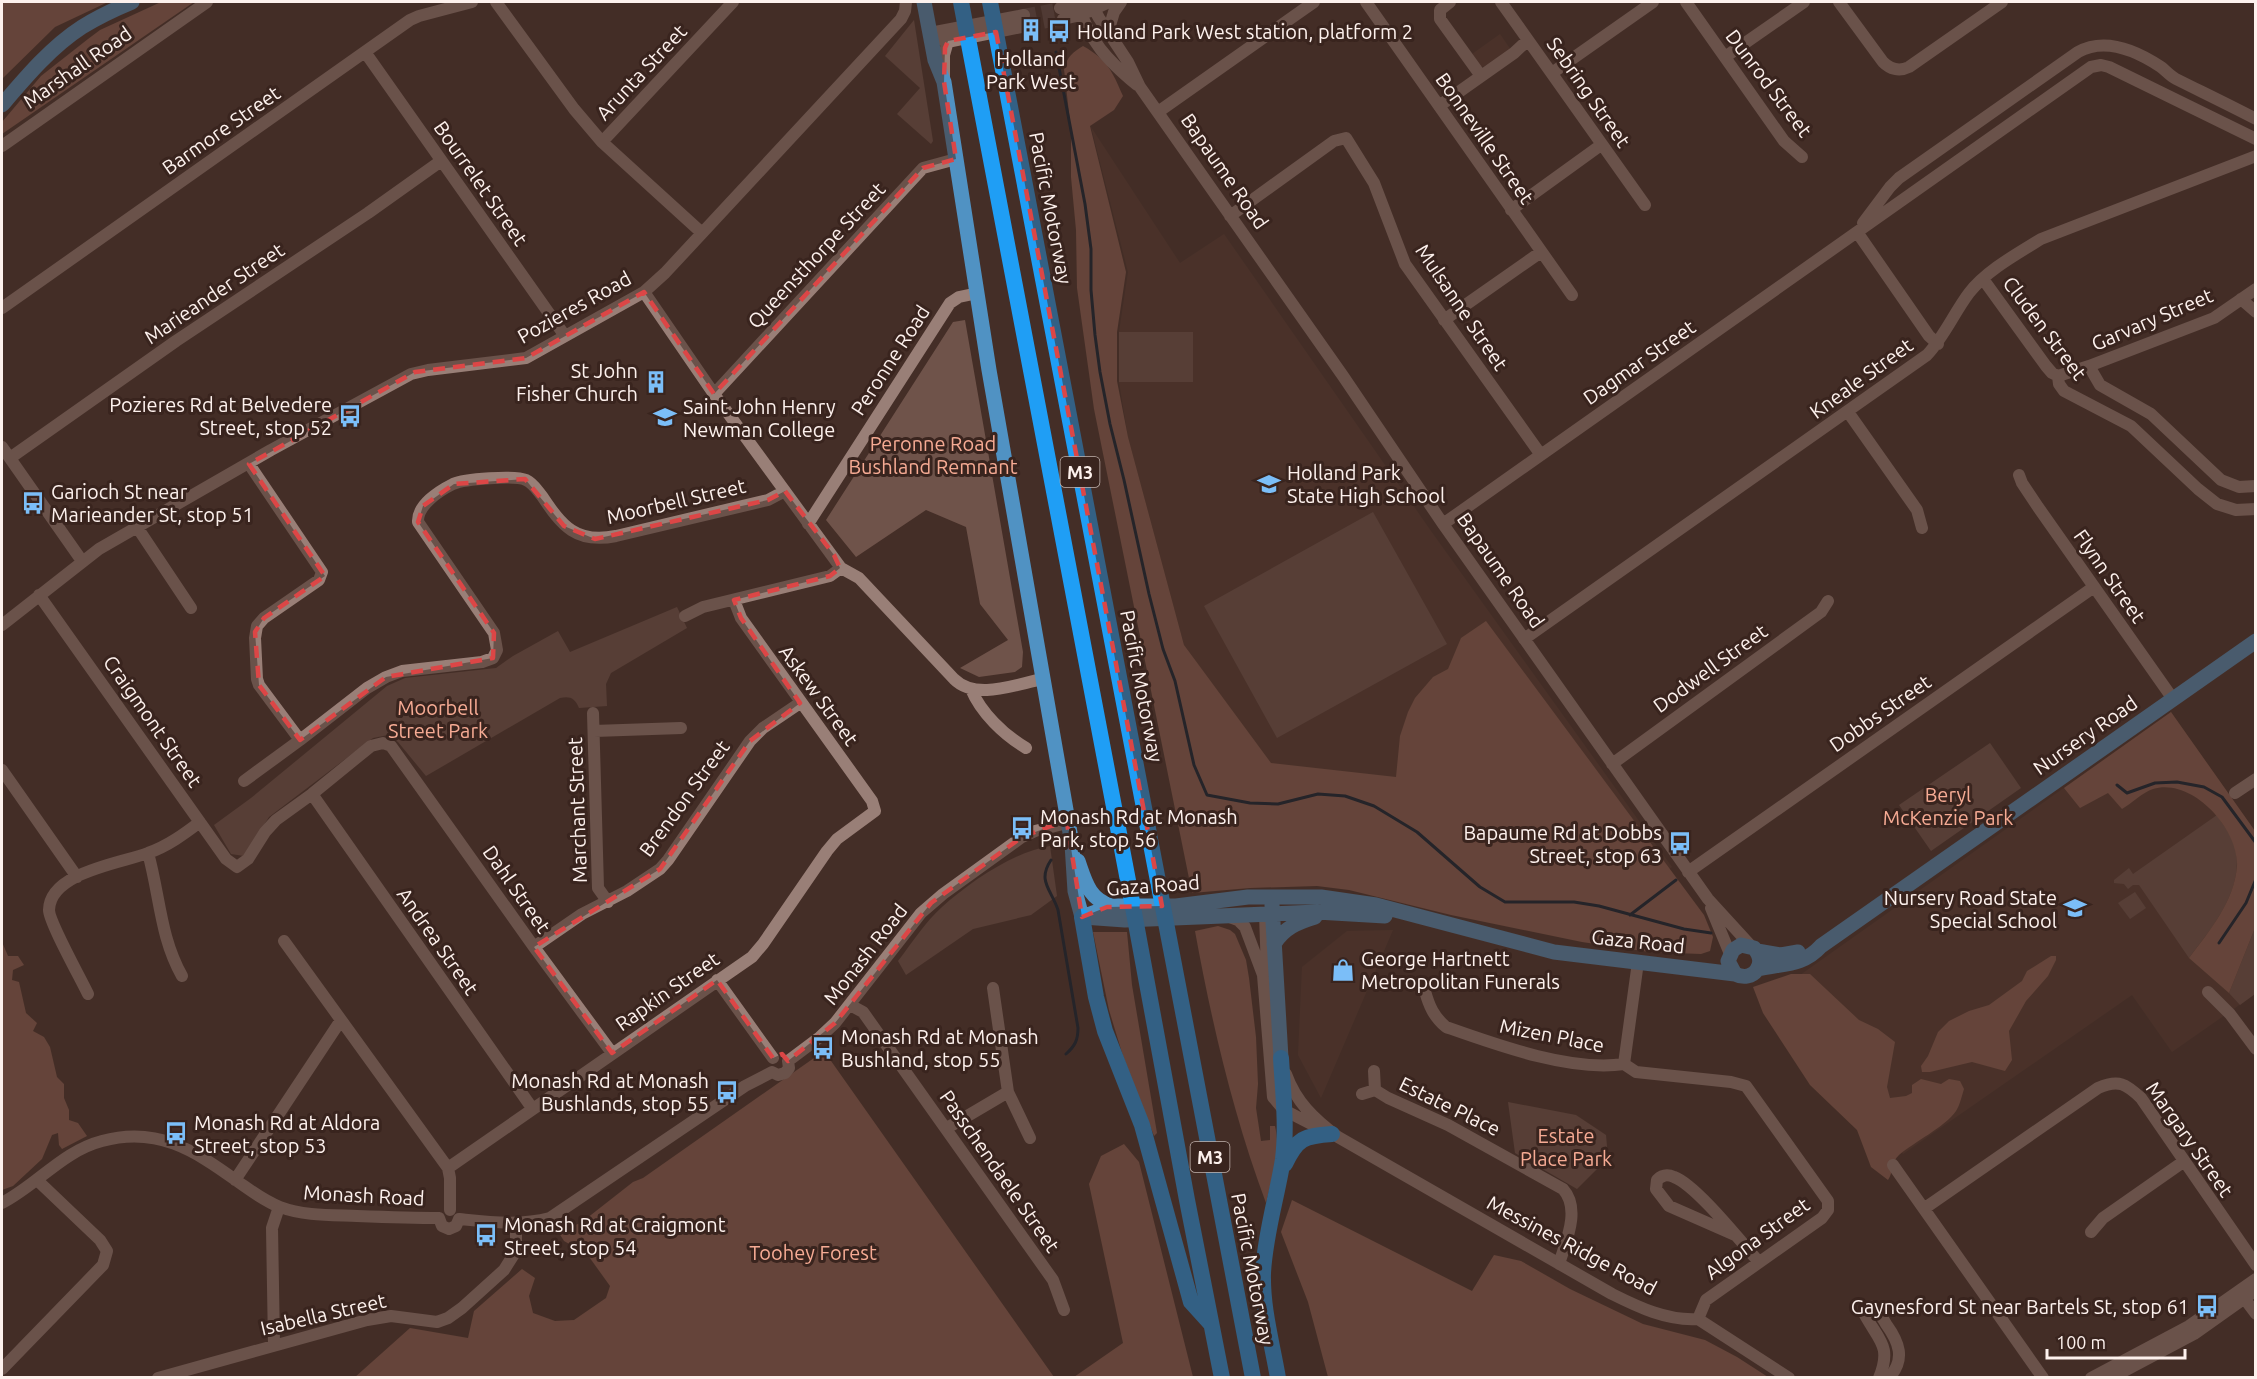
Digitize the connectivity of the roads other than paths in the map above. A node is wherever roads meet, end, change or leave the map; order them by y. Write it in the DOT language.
graph roads {
  1 [pos="132,2"];
  2 [pos="207,2"];
  3 [pos="472,2"];
  4 [pos="496,2"];
  5 [pos="733,2"];
  6 [pos="924,2"];
  7 [pos="1109,2"];
  8 [pos="1121,2"];
  9 [pos="1314,2"];
  10 [pos="1366,2"];
  11 [pos="1450,2"];
  12 [pos="1502,2"];
  13 [pos="1653,2"];
  14 [pos="1686,2"];
  15 [pos="1804,2"];
  16 [pos="1839,2"];
  17 [pos="2002,2"];
  18 [pos="991,5"];
  19 [pos="906,6"];
  20 [pos="1085,6"];
  21 [pos="962,8"];
  22 [pos="1061,14"];
  23 [pos="1108,32"];
  24 [pos="930,34"];
  25 [pos="1528,40"];
  26 [pos="948,41"];
  27 [pos="365,52"];
  28 [pos="1725,57"];
  29 [pos="1552,73"];
  30 [pos="1481,76"];
  31 [pos="944,82"];
  32 [pos="1140,87"];
  33 [pos="2,105"];
  34 [pos="1438,106"];
  35 [pos="1158,112"];
  36 [pos="2256,119"];
  37 [pos="2256,139"];
  38 [pos="603,142"];
  39 [pos="2,146"];
  40 [pos="1601,146"];
  41 [pos="2256,156"];
  42 [pos="1802,157"];
  43 [pos="956,159"];
  44 [pos="441,161"];
  45 [pos="1645,205"];
  46 [pos="1512,210"];
  47 [pos="1230,216"];
  48 [pos="1857,232"];
  49 [pos="702,233"];
  50 [pos="1541,252"];
  51 [pos="1983,279"];
  52 [pos="2256,289"];
  53 [pos="644,292"];
  54 [pos="978,293"];
  55 [pos="1572,295"];
  56 [pos="2241,299"];
  57 [pos="2,308"];
  58 [pos="2256,312"];
  59 [pos="1444,320"];
  60 [pos="565,336"];
  61 [pos="1938,344"];
  62 [pos="2089,366"];
  63 [pos="2058,376"];
  64 [pos="714,394"];
  65 [pos="1848,412"];
  66 [pos="2,447"];
  67 [pos="1541,455"];
  68 [pos="10,458"];
  69 [pos="249,464"];
  70 [pos="2019,475"];
  71 [pos="2256,486"];
  72 [pos="785,491"];
  73 [pos="2256,509"];
  74 [pos="808,524"];
  75 [pos="1443,524"];
  76 [pos="137,527"];
  77 [pos="1922,528"];
  78 [pos="82,561"];
  79 [pos="841,568"];
  80 [pos="2094,587"];
  81 [pos="39,596"];
  82 [pos="734,600"];
  83 [pos="1828,601"];
  84 [pos="191,608"];
  85 [pos="685,616"];
  86 [pos="2,625"];
  87 [pos="1524,639"];
  88 [pos="2256,641"];
  89 [pos="1042,680"];
  90 [pos="971,689"];
  91 [pos="2173,699"];
  92 [pos="800,703"];
  93 [pos="593,714"];
  94 [pos="681,728"];
  95 [pos="594,731"];
  96 [pos="300,740"];
  97 [pos="1026,748"];
  98 [pos="1612,764"];
  99 [pos="2,770"];
  100 [pos="2256,779"];
  101 [pos="244,781"];
  102 [pos="2235,793"];
  103 [pos="312,794"];
  104 [pos="874,811"];
  105 [pos="200,822"];
  106 [pos="1067,823"];
  107 [pos="1072,844"];
  108 [pos="148,853"];
  109 [pos="1688,872"];
  110 [pos="77,877"];
  111 [pos="1269,896"];
  112 [pos="1708,899"];
  113 [pos="608,902"];
  114 [pos="1112,906"];
  115 [pos="1333,912"];
  116 [pos="1269,914"];
  117 [pos="1082,916"];
  118 [pos="1223,916"];
  119 [pos="1439,923"];
  120 [pos="284,941"];
  121 [pos="1274,944"];
  122 [pos="1821,946"];
  123 [pos="534,947"];
  124 [pos="1754,949"];
  125 [pos="1729,955"];
  126 [pos="1638,962"];
  127 [pos="1692,968"];
  128 [pos="1758,969"];
  129 [pos="1735,974"];
  130 [pos="182,976"];
  131 [pos="717,980"];
  132 [pos="993,988"];
  133 [pos="1425,991"];
  134 [pos="2208,992"];
  135 [pos="88,994"];
  136 [pos="1266,999"];
  137 [pos="850,1005"];
  138 [pos="341,1020"];
  139 [pos="2256,1049"];
  140 [pos="612,1053"];
  141 [pos="773,1058"];
  142 [pos="1281,1058"];
  143 [pos="788,1061"];
  144 [pos="1624,1064"];
  145 [pos="1374,1071"];
  146 [pos="772,1072"];
  147 [pos="1375,1090"];
  148 [pos="1008,1092"];
  149 [pos="1362,1094"];
  150 [pos="532,1108"];
  151 [pos="1284,1110"];
  152 [pos="947,1128"];
  153 [pos="1335,1136"];
  154 [pos="1030,1138"];
  155 [pos="2183,1162"];
  156 [pos="1893,1165"];
  157 [pos="448,1168"];
  158 [pos="1281,1173"];
  159 [pos="37,1180"];
  160 [pos="235,1180"];
  161 [pos="2,1203"];
  162 [pos="279,1207"];
  163 [pos="1925,1208"];
  164 [pos="454,1214"];
  165 [pos="439,1218"];
  166 [pos="516,1223"];
  167 [pos="2091,1232"];
  168 [pos="1735,1235"];
  169 [pos="1759,1262"];
  170 [pos="1559,1264"];
  171 [pos="2256,1265"];
  172 [pos="2256,1279"];
  173 [pos="2256,1290"];
  174 [pos="2244,1298"];
  175 [pos="1064,1310"];
  176 [pos="2256,1314"];
  177 [pos="1698,1319"];
  178 [pos="1211,1324"];
  179 [pos="274,1344"];
  180 [pos="2,1369"];
  181 [pos="158,1377"];
  182 [pos="1222,1377"];
  183 [pos="1253,1377"];
  184 [pos="1278,1377"];
  185 [pos="1790,1377"];
  186 [pos="1879,1377"];
  187 [pos="1889,1377"];
  188 [pos="2043,1377"];
  189 [pos="2091,1377"];
  190 [pos="2111,1377"];
  1 -- 33 [label="main road, Marshall Road"];
  2 -- 39 [label="street, Marshall Road"];
  3 -- 27 [label="street, Barmore Street"];
  4 -- 38 [label="street"];
  5 -- 38 [label="street, Arunta Street"];
  6 -- 24 [label="main road"];
  7 -- 20 [label="street"];
  8 -- 23 [label="street"];
  9 -- 35 [label="street"];
  10 -- 34 [label="street, Bonneville Street"];
  11 -- 30 [label="street"];
  12 -- 25 [label="street, Sebring Street"];
  13 -- 29 [label="street"];
  14 -- 28 [label="street, Dunrod Street"];
  15 -- 28 [label="street"];
  16 -- 17 [label="street"];
  18 -- 183 [label="highway, Pacific Motorway / M3"];
  19 -- 49 [label="street, Pozieres Road"];
  20 -- 22 [label="street"];
  20 -- 23 [label="street, Bapaume Road"];
  20 -- 32 [label="street, Bapaume Road"];
  21 -- 178 [label="highway, M3"];
  23 -- 32 [label="street, Bapaume Road"];
  24 -- 26 [label="street"];
  24 -- 26 [label="street"];
  24 -- 31 [label="main road"];
  25 -- 29 [label="street, Sebring Street"];
  25 -- 30 [label="street"];
  26 -- 31 [label="street"];
  27 -- 44 [label="street, Bourrelet Street"];
  27 -- 57 [label="street, Barmore Street"];
  28 -- 42 [label="street, Dunrod Street"];
  29 -- 40 [label="street, Sebring Street"];
  30 -- 34 [label="street"];
  31 -- 43 [label="main road"];
  32 -- 35 [label="street, Bapaume Road"];
  34 -- 46 [label="street, Bonneville Street"];
  35 -- 47 [label="street, Bapaume Road"];
  36 -- 48 [label="street, Dagmar Street"];
  37 -- 48 [label="street, Dagmar Street"];
  38 -- 49 [label="street"];
  40 -- 45 [label="street, Sebring Street"];
  40 -- 46 [label="street"];
  41 -- 51 [label="street, Kneale Street"];
  43 -- 54 [label="main road"];
  43 -- 64 [label="street, Queensthorpe Street"];
  44 -- 60 [label="street, Bourrelet Street"];
  44 -- 68 [label="street, Marieander Street"];
  46 -- 50 [label="street, Bonneville Street"];
  47 -- 59 [label="street, Mulsanne Street"];
  47 -- 75 [label="street, Bapaume Road"];
  48 -- 61 [label="street"];
  48 -- 67 [label="street, Dagmar Street"];
  49 -- 53 [label="street, Pozieres Road"];
  50 -- 55 [label="street, Bonneville Street"];
  50 -- 59 [label="street"];
  51 -- 61 [label="street, Kneale Street"];
  51 -- 63 [label="street, Cluden Street"];
  52 -- 56 [label="street, Garvary Street"];
  53 -- 60 [label="street, Pozieres Road"];
  53 -- 64 [label="street"];
  54 -- 74 [label="street, Peronne Road"];
  54 -- 89 [label="main road"];
  56 -- 58 [label="street"];
  56 -- 62 [label="street, Garvary Street"];
  59 -- 67 [label="street, Mulsanne Street"];
  60 -- 69 [label="street, Pozieres Road"];
  61 -- 65 [label="street, Kneale Street"];
  62 -- 63 [label="street, Garvary Street"];
  62 -- 71 [label="street, Cluden Street"];
  63 -- 73 [label="street, Cluden Street"];
  64 -- 72 [label="street"];
  65 -- 77 [label="street"];
  65 -- 87 [label="street, Kneale Street"];
  66 -- 68 [label="street"];
  67 -- 75 [label="street, Dagmar Street"];
  68 -- 78 [label="street"];
  69 -- 76 [label="street, Pozieres Road"];
  69 -- 96 [label="street"];
  70 -- 80 [label="street, Flynn Street"];
  72 -- 74 [label="street"];
  72 -- 96 [label="street, Moorbell Street"];
  74 -- 79 [label="street"];
  75 -- 87 [label="street, Bapaume Road"];
  76 -- 78 [label="street, Pozieres Road"];
  76 -- 84 [label="street"];
  78 -- 81 [label="street, Pozieres Road"];
  79 -- 82 [label="street"];
  79 -- 90 [label="street"];
  80 -- 91 [label="street, Flynn Street"];
  80 -- 109 [label="street, Dobbs Street"];
  81 -- 86 [label="street, Pozieres Road"];
  81 -- 105 [label="street, Craigmont Street"];
  82 -- 85 [label="street"];
  82 -- 92 [label="street, Askew Street"];
  83 -- 98 [label="street, Dodwell Street"];
  87 -- 98 [label="street, Bapaume Road"];
  88 -- 91 [label="main road, Nursery Road"];
  89 -- 90 [label="street"];
  89 -- 106 [label="main road"];
  90 -- 97 [label="street"];
  91 -- 122 [label="main road, Nursery Road"];
  92 -- 104 [label="street, Askew Street"];
  92 -- 113 [label="street, Brendon Street"];
  93 -- 95 [label="street, Marchant Street"];
  94 -- 95 [label="street"];
  95 -- 113 [label="street, Marchant Street"];
  96 -- 101 [label="street, Moorbell Street"];
  98 -- 109 [label="street, Bapaume Road"];
  99 -- 110 [label="street"];
  100 -- 102 [label="street"];
  103 -- 105 [label="street, Craigmont Street"];
  103 -- 123 [label="street, Dahl Street"];
  103 -- 150 [label="street, Andrea Street"];
  104 -- 131 [label="street, Rapkin Street"];
  105 -- 108 [label="street"];
  106 -- 107 [label="main road"];
  106 -- 137 [label="street, Monash Road"];
  107 -- 114 [label="main road"];
  107 -- 117 [label="main road"];
  108 -- 110 [label="street"];
  108 -- 130 [label="street"];
  109 -- 112 [label="street, Bapaume Road"];
  110 -- 135 [label="street"];
  111 -- 114 [label="main road, Gaza Road"];
  111 -- 116 [label="main road, Messines Ridge Road"];
  111 -- 119 [label="main road, Gaza Road"];
  112 -- 124 [label="street, Bapaume Road"];
  112 -- 125 [label="street, Bapaume Road"];
  113 -- 123 [label="street, Brendon Street"];
  114 -- 117 [label="main road, Gaza Road"];
  115 -- 116 [label="main road, Gaza Road"];
  115 -- 119 [label="main road, Gaza Road"];
  115 -- 121 [label="main road"];
  116 -- 118 [label="main road, Gaza Road"];
  116 -- 121 [label="main road, Messines Ridge Road"];
  116 -- 136 [label="street"];
  117 -- 118 [label="main road, Gaza Road"];
  117 -- 178 [label="highway"];
  118 -- 136 [label="street"];
  119 -- 126 [label="main road, Gaza Road"];
  120 -- 138 [label="street"];
  121 -- 142 [label="main road, Messines Ridge Road"];
  122 -- 124 [label="main road, Nursery Road"];
  122 -- 128 [label="main road, Nursery Road"];
  123 -- 140 [label="street, Dahl Street"];
  124 -- 125 [label="main road"];
  124 -- 128 [label="main road"];
  125 -- 127 [label="main road, Gaza Road"];
  125 -- 129 [label="main road"];
  126 -- 127 [label="main road, Gaza Road"];
  126 -- 144 [label="street"];
  127 -- 129 [label="main road, Gaza Road"];
  128 -- 129 [label="main road"];
  131 -- 140 [label="street, Rapkin Street"];
  131 -- 141 [label="street"];
  132 -- 148 [label="street"];
  133 -- 144 [label="street, Mizen Place"];
  134 -- 139 [label="street"];
  136 -- 151 [label="street"];
  137 -- 143 [label="street, Monash Road"];
  137 -- 152 [label="street, Passchendaele Street"];
  138 -- 157 [label="street"];
  138 -- 160 [label="street"];
  140 -- 150 [label="street, Rapkin Street"];
  141 -- 143 [label="street"];
  141 -- 146 [label="street"];
  142 -- 151 [label="highway"];
  142 -- 153 [label="street, Messines Ridge Road"];
  143 -- 146 [label="street, Monash Road"];
  144 -- 169 [label="street, Algona Street"];
  145 -- 147 [label="street, Estate Place"];
  146 -- 166 [label="street, Monash Road"];
  147 -- 149 [label="street, Estate Place"];
  147 -- 170 [label="street, Estate Place"];
  148 -- 152 [label="street"];
  148 -- 154 [label="street"];
  150 -- 157 [label="street, Rapkin Street"];
  151 -- 153 [label="street, Messines Ridge Road"];
  151 -- 158 [label="highway"];
  152 -- 175 [label="street, Passchendaele Street"];
  153 -- 158 [label="highway"];
  153 -- 170 [label="street, Messines Ridge Road"];
  155 -- 163 [label="street, Margary Street"];
  155 -- 167 [label="street"];
  155 -- 171 [label="street, Margary Street"];
  156 -- 163 [label="street"];
  157 -- 164 [label="street"];
  158 -- 184 [label="highway"];
  159 -- 160 [label="street, Monash Road"];
  159 -- 161 [label="street, Monash Road"];
  159 -- 180 [label="street"];
  160 -- 162 [label="street, Monash Road"];
  162 -- 165 [label="street, Monash Road"];
  162 -- 179 [label="street"];
  163 -- 188 [label="street"];
  164 -- 165 [label="street, Monash Road"];
  164 -- 165 [label="street, Monash Road"];
  164 -- 166 [label="street, Monash Road"];
  166 -- 179 [label="street, Isabella Street"];
  168 -- 168 [label="street"];
  168 -- 169 [label="street"];
  169 -- 177 [label="street, Algona Street"];
  170 -- 177 [label="street, Messines Ridge Road"];
  172 -- 189 [label="street"];
  173 -- 174 [label="street"];
  174 -- 176 [label="street"];
  174 -- 190 [label="street"];
  177 -- 185 [label="street, Messines Ridge Road"];
  178 -- 182 [label="highway, M3"];
  179 -- 181 [label="street, Isabella Street"];
  186 -- 187 [label="street"];
}
